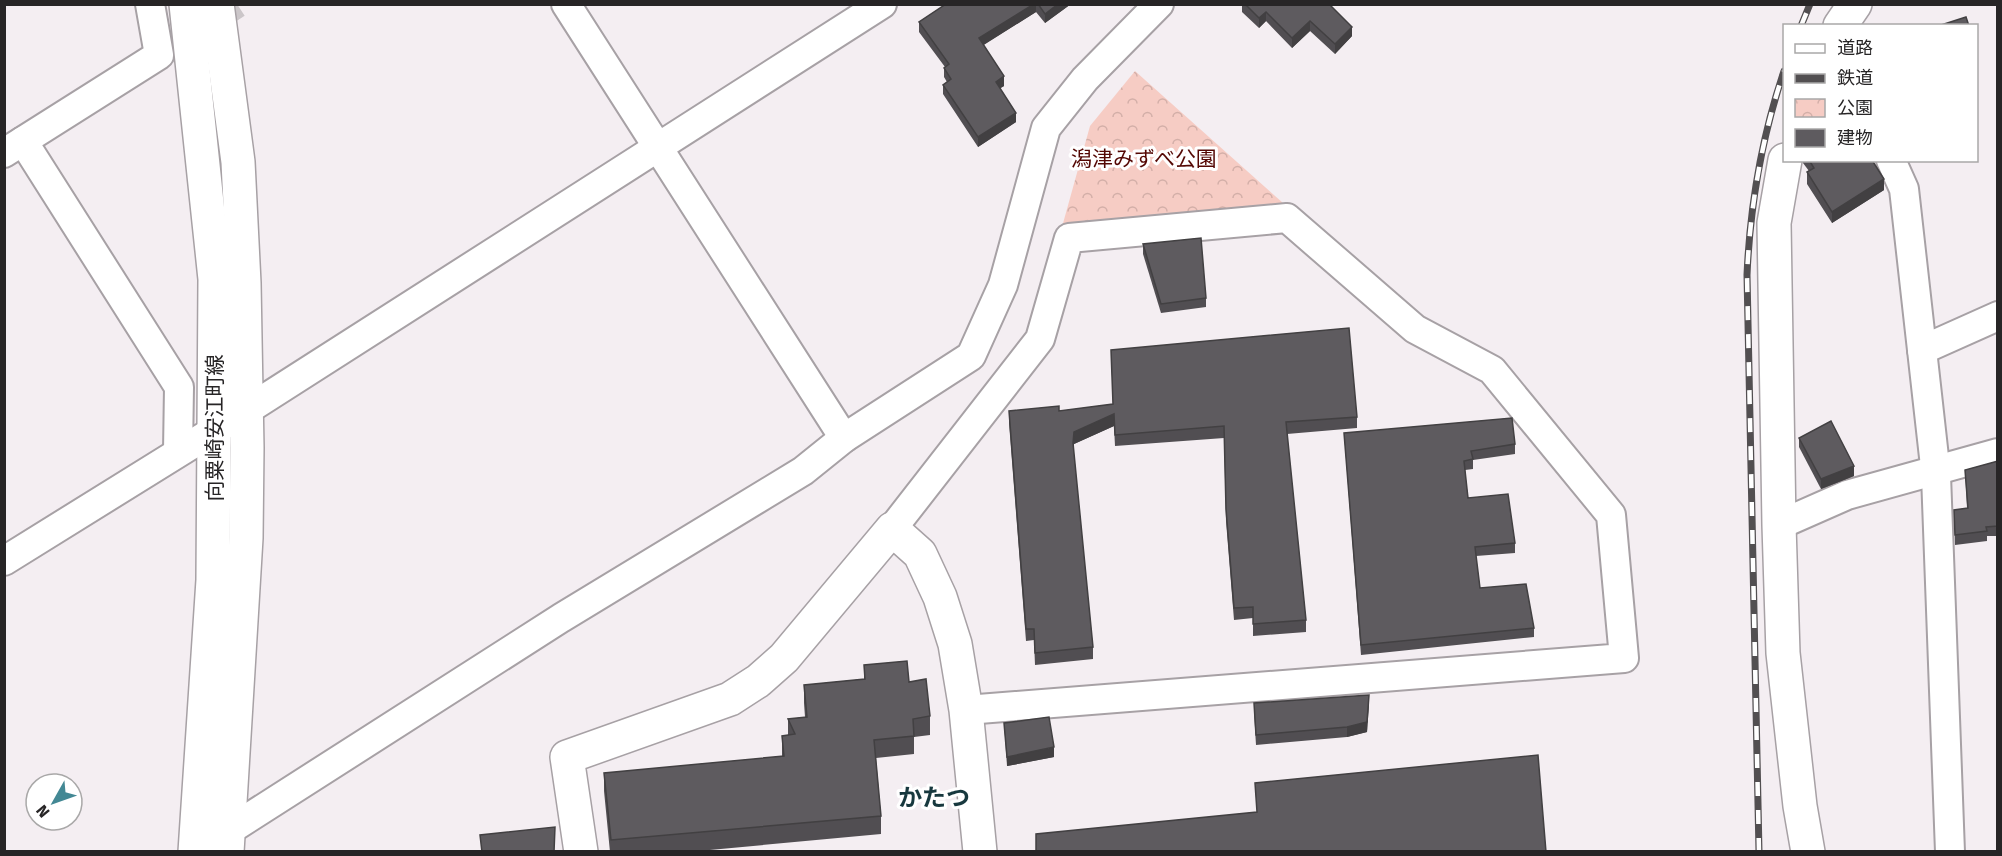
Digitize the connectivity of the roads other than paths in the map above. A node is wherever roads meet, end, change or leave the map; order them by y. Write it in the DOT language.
graph roads {
  1 [pos="150,4"];
  2 [pos="186,4"];
  3 [pos="217,4"];
  4 [pos="566,4"];
  5 [pos="882,4"];
  6 [pos="1159,4"];
  7 [pos="1855,4"];
  8 [pos="1841,24"];
  9 [pos="14,147"];
  10 [pos="659,147"];
  11 [pos="1785,162"];
  12 [pos="1893,162"];
  13 [pos="1998,316"];
  14 [pos="1922,350"];
  15 [pos="244,412"];
  16 [pos="214,430"];
  17 [pos="844,438"];
  18 [pos="178,451"];
  19 [pos="1998,453"];
  20 [pos="1936,469"];
  21 [pos="1779,525"];
  22 [pos="892,529"];
  23 [pos="4,561"];
  24 [pos="966,710"];
  25 [pos="227,841"];
  26 [pos="973,851"];
  27 [pos="195,852"];
  28 [pos="581,852"];
  29 [pos="1808,852"];
  30 [pos="1950,852"];
  1 -- 9 [label="street"];
  2 -- 16 [label="main road, 向粟崎安江町線"];
  3 -- 15 [label="main road, 向粟崎安江町線"];
  4 -- 10 [label="street"];
  5 -- 10 [label="street"];
  6 -- 17 [label="street"];
  7 -- 8 [label="main road"];
  9 -- 18 [label="street"];
  10 -- 15 [label="street"];
  10 -- 17 [label="street"];
  11 -- 21 [label="main road"];
  12 -- 14 [label="street"];
  13 -- 14 [label="street"];
  14 -- 20 [label="street"];
  15 -- 16 [label="street"];
  15 -- 25 [label="main road, 向粟崎安江町線"];
  16 -- 18 [label="street"];
  16 -- 27 [label="main road, 向粟崎安江町線"];
  17 -- 25 [label="street"];
  18 -- 23 [label="street"];
  19 -- 20 [label="street"];
  20 -- 21 [label="street"];
  20 -- 30 [label="street"];
  21 -- 29 [label="main road"];
  22 -- 24 [label="main road"];
  22 -- 24 [label="street"];
  22 -- 28 [label="main road"];
  24 -- 26 [label="main road"];
}
